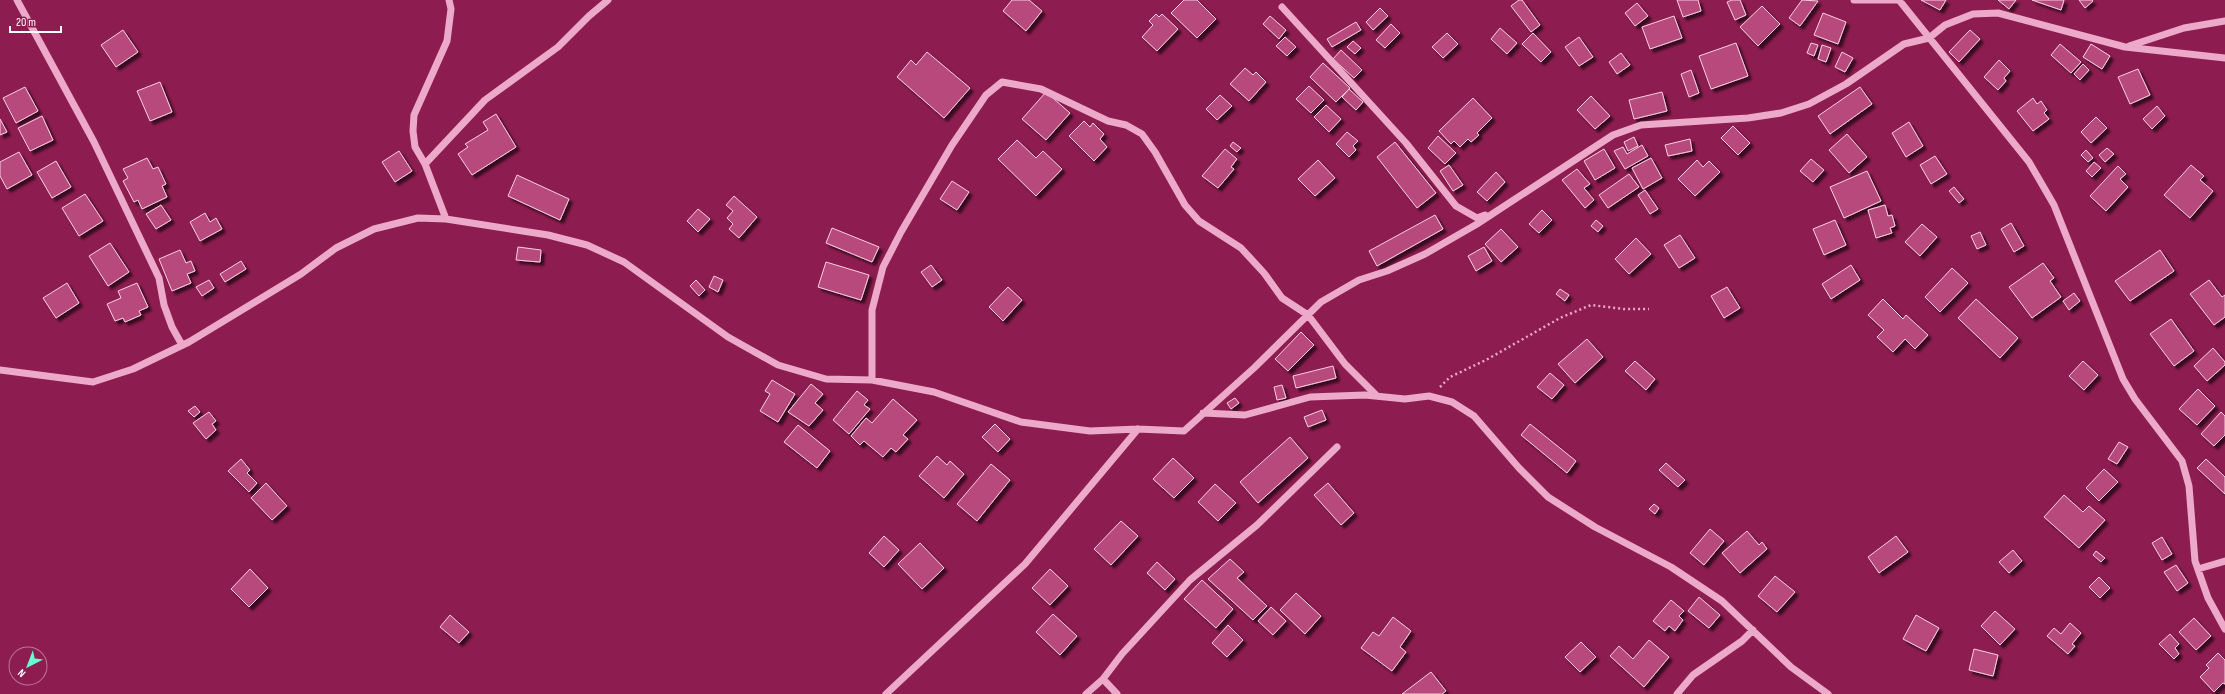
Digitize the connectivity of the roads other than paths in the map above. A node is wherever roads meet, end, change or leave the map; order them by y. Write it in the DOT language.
graph roads {
  1 [pos="17,0"];
  2 [pos="449,0"];
  3 [pos="608,0"];
  4 [pos="1854,0"];
  5 [pos="1899,0"];
  6 [pos="1282,6"];
  7 [pos="2225,21"];
  8 [pos="1929,38"];
  9 [pos="2125,47"];
  10 [pos="2225,58"];
  11 [pos="424,164"];
  12 [pos="1497,209"];
  13 [pos="446,219"];
  14 [pos="1308,315"];
  15 [pos="182,345"];
  16 [pos="0,370"];
  17 [pos="872,380"];
  18 [pos="1376,396"];
  19 [pos="1203,413"];
  20 [pos="1138,429"];
  21 [pos="1337,447"];
  22 [pos="2225,560"];
  23 [pos="2198,569"];
  24 [pos="2225,629"];
  25 [pos="1753,630"];
  26 [pos="1103,679"];
  27 [pos="886,694"];
  28 [pos="1086,694"];
  29 [pos="1117,694"];
  30 [pos="1676,694"];
  31 [pos="1828,694"];
  1 -- 15 [label="street"];
  2 -- 11 [label="street"];
  3 -- 11 [label="street"];
  4 -- 5 [label="street"];
  5 -- 8 [label="street"];
  6 -- 12 [label="street"];
  7 -- 9 [label="street"];
  8 -- 9 [label="street"];
  8 -- 12 [label="street"];
  8 -- 23 [label="street"];
  9 -- 10 [label="street"];
  11 -- 13 [label="street"];
  12 -- 14 [label="street"];
  13 -- 15 [label="street"];
  13 -- 17 [label="street"];
  14 -- 17 [label="street"];
  14 -- 18 [label="street"];
  14 -- 19 [label="street"];
  15 -- 16 [label="street"];
  17 -- 20 [label="street"];
  18 -- 19 [label="street"];
  18 -- 25 [label="street"];
  19 -- 20 [label="street"];
  20 -- 27 [label="street"];
  21 -- 26 [label="street"];
  22 -- 23 [label="street"];
  23 -- 24 [label="street"];
  25 -- 30 [label="street"];
  25 -- 31 [label="street"];
  26 -- 28 [label="street"];
  26 -- 29 [label="street"];
}
